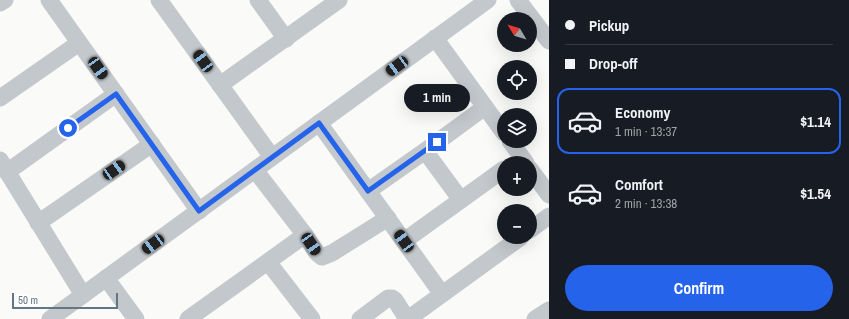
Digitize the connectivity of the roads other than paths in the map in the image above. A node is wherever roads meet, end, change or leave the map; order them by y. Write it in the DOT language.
graph roads {
  1 [pos="4,0"];
  2 [pos="49,0"];
  3 [pos="159,0"];
  4 [pos="258,0"];
  5 [pos="339,0"];
  6 [pos="488,0"];
  7 [pos="518,0"];
  8 [pos="0,3"];
  9 [pos="319,6"];
  10 [pos="435,38"];
  11 [pos="286,39"];
  12 [pos="549,41"];
  13 [pos="79,43"];
  14 [pos="220,85"];
  15 [pos="116,94"];
  16 [pos="0,98"];
  17 [pos="485,107"];
  18 [pos="319,123"];
  19 [pos="497,123"];
  20 [pos="152,144"];
  21 [pos="425,151"];
  22 [pos="272,157"];
  23 [pos="4,166"];
  24 [pos="255,170"];
  25 [pos="497,174"];
  26 [pos="537,181"];
  27 [pos="368,191"];
  28 [pos="549,195"];
  29 [pos="462,200"];
  30 [pos="199,211"];
  31 [pos="549,216"];
  32 [pos="388,218"];
  33 [pos="38,223"];
  34 [pos="537,225"];
  35 [pos="305,235"];
  36 [pos="404,241"];
  37 [pos="511,244"];
  38 [pos="268,262"];
  39 [pos="106,278"];
  40 [pos="442,294"];
  41 [pos="83,296"];
  42 [pos="549,310"];
  43 [pos="50,319"];
  44 [pos="136,319"];
  45 [pos="188,319"];
  46 [pos="312,319"];
  47 [pos="360,319"];
  48 [pos="408,319"];
  49 [pos="535,319"];
  1 -- 8 [label="street"];
  2 -- 13 [label="street"];
  3 -- 14 [label="street"];
  4 -- 11 [label="street"];
  5 -- 9 [label="street"];
  6 -- 10 [label="street"];
  7 -- 12 [label="street"];
  9 -- 11 [label="street"];
  10 -- 17 [label="street"];
  10 -- 18 [label="street"];
  11 -- 14 [label="street"];
  13 -- 15 [label="street"];
  13 -- 16 [label="street"];
  14 -- 22 [label="street"];
  15 -- 20 [label="street"];
  15 -- 23 [label="street"];
  17 -- 19 [label="street"];
  17 -- 21 [label="street"];
  18 -- 22 [label="street"];
  18 -- 27 [label="street"];
  20 -- 30 [label="street"];
  20 -- 33 [label="street"];
  21 -- 27 [label="street"];
  21 -- 29 [label="street"];
  22 -- 24 [label="street"];
  23 -- 33 [label="street"];
  24 -- 30 [label="street"];
  24 -- 35 [label="street"];
  25 -- 29 [label="street"];
  26 -- 28 [label="street"];
  27 -- 32 [label="street"];
  29 -- 36 [label="street"];
  30 -- 39 [label="street"];
  31 -- 34 [label="street"];
  32 -- 35 [label="street"];
  32 -- 36 [label="street"];
  33 -- 41 [label="street"];
  35 -- 38 [label="street"];
  36 -- 40 [label="street"];
  37 -- 40 [label="street"];
  38 -- 45 [label="street"];
  38 -- 46 [label="street"];
  39 -- 41 [label="street"];
  39 -- 44 [label="street"];
  40 -- 48 [label="street"];
  41 -- 43 [label="street"];
  42 -- 49 [label="street"];
  47 -- 48 [label="street"];
}
